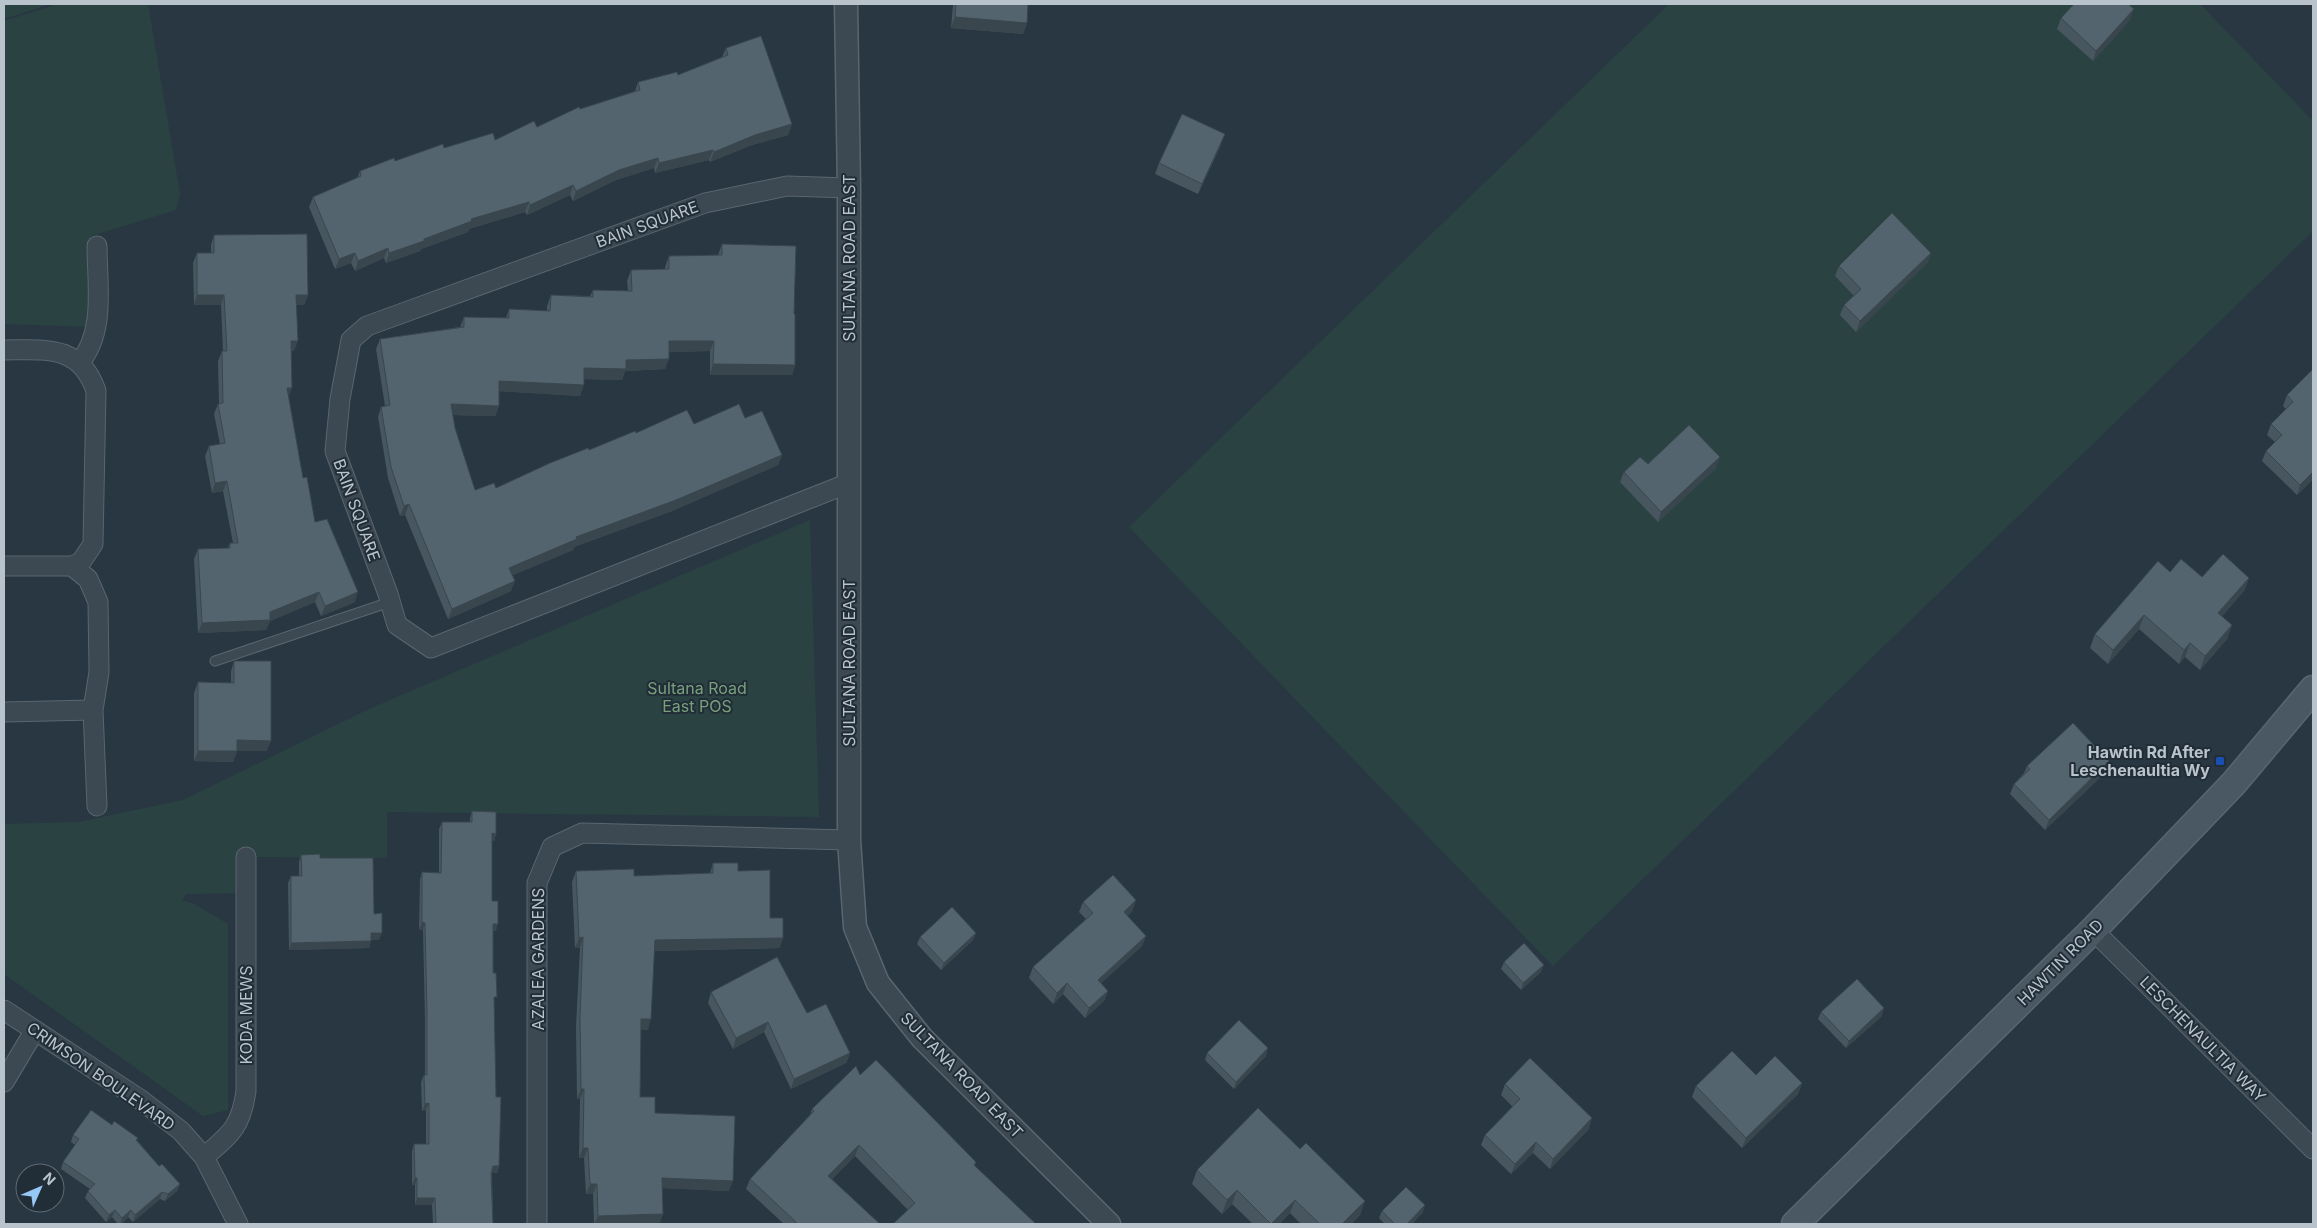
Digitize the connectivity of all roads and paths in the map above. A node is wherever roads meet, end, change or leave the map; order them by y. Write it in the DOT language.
graph roads {
  1 [pos="846,4"];
  2 [pos="849,188"];
  3 [pos="97,246"];
  4 [pos="4,350"];
  5 [pos="79,363"];
  6 [pos="849,483"];
  7 [pos="4,566"];
  8 [pos="72,566"];
  9 [pos="390,602"];
  10 [pos="214,661"];
  11 [pos="2313,690"];
  12 [pos="93,710"];
  13 [pos="4,712"];
  14 [pos="97,806"];
  15 [pos="849,840"];
  16 [pos="246,857"];
  17 [pos="2093,930"];
  18 [pos="4,1010"];
  19 [pos="35,1030"];
  20 [pos="4,1082"];
  21 [pos="2313,1149"];
  22 [pos="204,1157"];
  23 [pos="238,1224"];
  24 [pos="538,1224"];
  25 [pos="1109,1224"];
  26 [pos="1795,1224"];
  1 -- 2 [label="street, SULTANA ROAD EAST"];
  2 -- 6 [label="street, SULTANA ROAD EAST"];
  2 -- 9 [label="street, BAIN SQUARE"];
  3 -- 5 [label="street"];
  4 -- 5 [label="street"];
  5 -- 8 [label="street"];
  6 -- 9 [label="street, BAIN SQUARE"];
  6 -- 15 [label="street, SULTANA ROAD EAST"];
  7 -- 8 [label="street"];
  8 -- 12 [label="street"];
  9 -- 10 [label="lane"];
  11 -- 17 [label="main road, HAWTIN ROAD"];
  12 -- 13 [label="street"];
  12 -- 14 [label="street"];
  15 -- 24 [label="street, AZALEA GARDENS"];
  15 -- 25 [label="street, SULTANA ROAD EAST"];
  16 -- 22 [label="street, KODA MEWS"];
  17 -- 21 [label="street, LESCHENAULTIA WAY"];
  17 -- 26 [label="main road, HAWTIN ROAD"];
  18 -- 19 [label="street, CRIMSON BOULEVARD"];
  19 -- 20 [label="street"];
  19 -- 22 [label="street, CRIMSON BOULEVARD"];
  22 -- 23 [label="street, CRIMSON BOULEVARD"];
}
